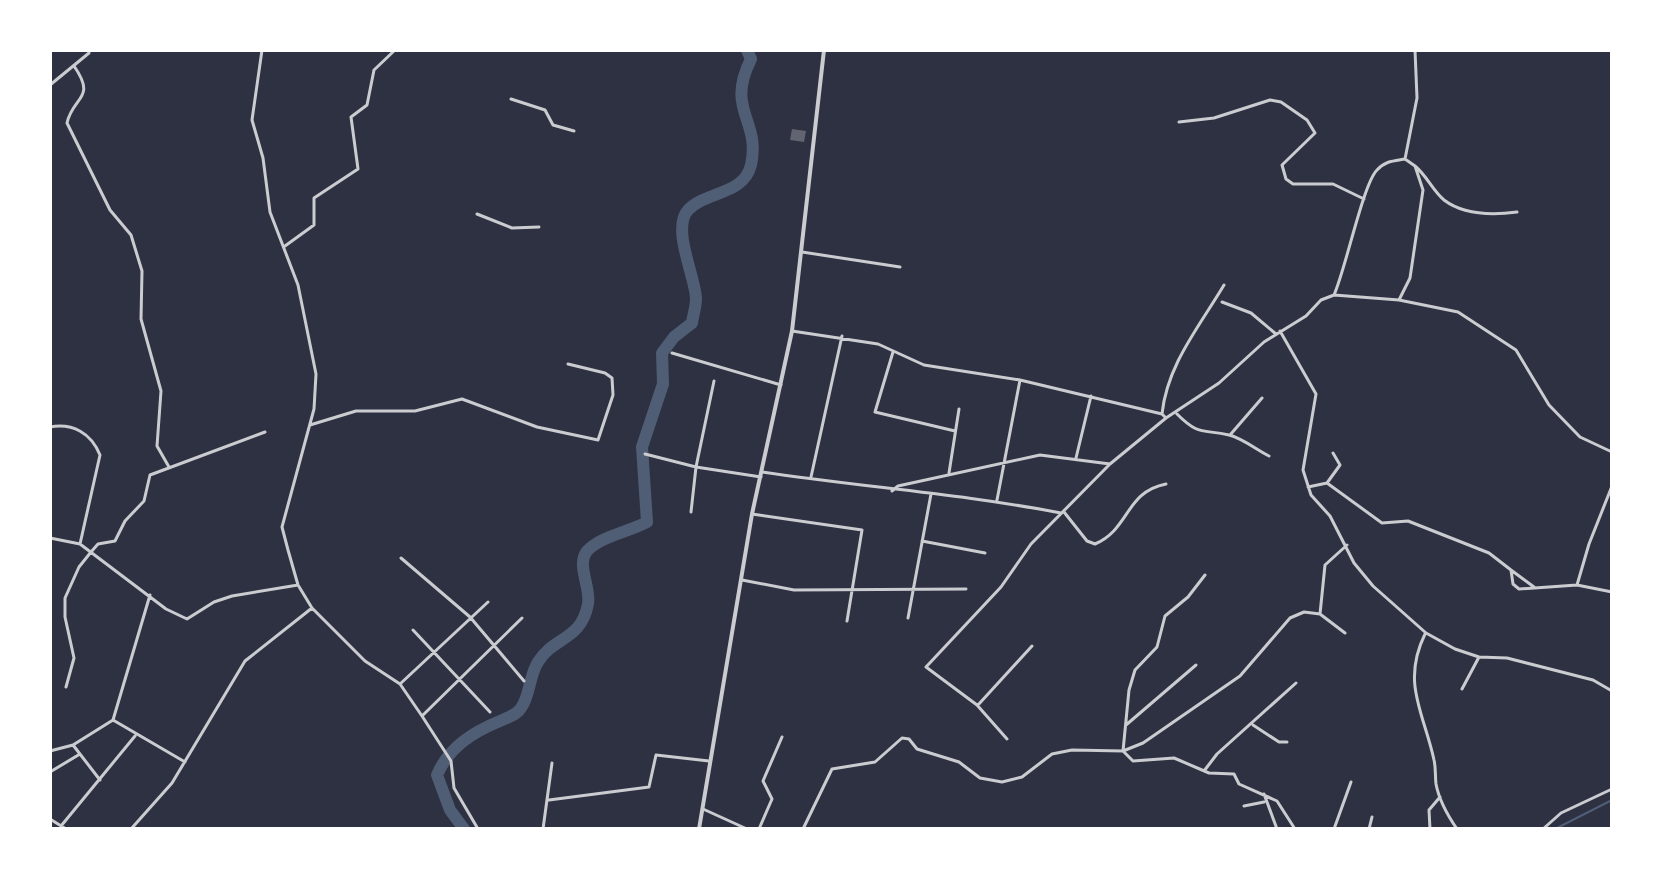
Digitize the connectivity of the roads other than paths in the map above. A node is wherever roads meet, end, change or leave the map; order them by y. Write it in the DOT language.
graph roads {
  1 [pos="262,50"];
  2 [pos="395,50"];
  3 [pos="824,50"];
  4 [pos="1415,50"];
  5 [pos="89,53"];
  6 [pos="74,66"];
  7 [pos="50,85"];
  8 [pos="511,99"];
  9 [pos="1179,122"];
  10 [pos="574,131"];
  11 [pos="1405,159"];
  12 [pos="1415,166"];
  13 [pos="1364,199"];
  14 [pos="1517,212"];
  15 [pos="477,214"];
  16 [pos="539,227"];
  17 [pos="285,246"];
  18 [pos="802,252"];
  19 [pos="900,267"];
  20 [pos="1224,285"];
  21 [pos="1334,295"];
  22 [pos="1399,300"];
  23 [pos="1222,302"];
  24 [pos="792,331"];
  25 [pos="1278,333"];
  26 [pos="842,336"];
  27 [pos="893,352"];
  28 [pos="672,353"];
  29 [pos="568,364"];
  30 [pos="1020,380"];
  31 [pos="714,381"];
  32 [pos="781,385"];
  33 [pos="1091,396"];
  34 [pos="1262,398"];
  35 [pos="959,409"];
  36 [pos="1162,414"];
  37 [pos="1177,414"];
  38 [pos="1166,418"];
  39 [pos="308,425"];
  40 [pos="50,427"];
  41 [pos="955,431"];
  42 [pos="265,432"];
  43 [pos="1230,435"];
  44 [pos="1612,452"];
  45 [pos="1333,453"];
  46 [pos="645,454"];
  47 [pos="1269,456"];
  48 [pos="1076,459"];
  49 [pos="1004,462"];
  50 [pos="1110,464"];
  51 [pos="169,467"];
  52 [pos="696,467"];
  53 [pos="949,473"];
  54 [pos="762,475"];
  55 [pos="811,479"];
  56 [pos="1327,483"];
  57 [pos="1166,484"];
  58 [pos="1612,486"];
  59 [pos="1308,487"];
  60 [pos="892,491"];
  61 [pos="931,494"];
  62 [pos="997,500"];
  63 [pos="691,512"];
  64 [pos="1062,512"];
  65 [pos="752,514"];
  66 [pos="50,538"];
  67 [pos="922,541"];
  68 [pos="80,544"];
  69 [pos="1347,545"];
  70 [pos="91,552"];
  71 [pos="985,553"];
  72 [pos="401,558"];
  73 [pos="1511,570"];
  74 [pos="1205,575"];
  75 [pos="742,580"];
  76 [pos="298,585"];
  77 [pos="1577,585"];
  78 [pos="914,588"];
  79 [pos="1534,588"];
  80 [pos="852,589"];
  81 [pos="966,589"];
  82 [pos="1612,592"];
  83 [pos="150,595"];
  84 [pos="488,602"];
  85 [pos="312,608"];
  86 [pos="1320,614"];
  87 [pos="470,617"];
  88 [pos="522,618"];
  89 [pos="908,618"];
  90 [pos="847,621"];
  91 [pos="413,630"];
  92 [pos="1345,633"];
  93 [pos="1426,633"];
  94 [pos="495,645"];
  95 [pos="1032,646"];
  96 [pos="434,650"];
  97 [pos="1479,657"];
  98 [pos="1196,665"];
  99 [pos="460,679"];
  100 [pos="524,681"];
  101 [pos="1296,683"];
  102 [pos="400,684"];
  103 [pos="66,687"];
  104 [pos="1462,689"];
  105 [pos="1612,691"];
  106 [pos="977,705"];
  107 [pos="490,712"];
  108 [pos="422,716"];
  109 [pos="113,720"];
  110 [pos="1126,725"];
  111 [pos="1253,725"];
  112 [pos="135,736"];
  113 [pos="782,737"];
  114 [pos="1007,739"];
  115 [pos="1287,742"];
  116 [pos="73,745"];
  117 [pos="50,751"];
  118 [pos="1123,751"];
  119 [pos="80,754"];
  120 [pos="709,761"];
  121 [pos="185,762"];
  122 [pos="552,763"];
  123 [pos="1204,771"];
  124 [pos="50,772"];
  125 [pos="100,780"];
  126 [pos="1351,782"];
  127 [pos="1612,789"];
  128 [pos="1264,794"];
  129 [pos="1440,797"];
  130 [pos="549,800"];
  131 [pos="1264,802"];
  132 [pos="1244,806"];
  133 [pos="703,809"];
  134 [pos="1372,817"];
  135 [pos="50,819"];
  136 [pos="64,827"];
  137 [pos="131,829"];
  138 [pos="478,829"];
  139 [pos="543,829"];
  140 [pos="699,829"];
  141 [pos="747,829"];
  142 [pos="759,829"];
  143 [pos="803,829"];
  144 [pos="1277,829"];
  145 [pos="1295,829"];
  146 [pos="1334,829"];
  147 [pos="1369,829"];
  148 [pos="1430,829"];
  149 [pos="1457,829"];
  150 [pos="1543,829"];
  1 -- 17 [label="street"];
  2 -- 17 [label="street"];
  3 -- 18 [label="street"];
  4 -- 11 [label="street"];
  5 -- 6 [label="street"];
  6 -- 7 [label="street"];
  6 -- 51 [label="street"];
  8 -- 10 [label="street"];
  9 -- 13 [label="street"];
  11 -- 12 [label="street"];
  11 -- 13 [label="street"];
  12 -- 14 [label="street"];
  12 -- 22 [label="street"];
  13 -- 21 [label="street"];
  15 -- 16 [label="street"];
  17 -- 39 [label="street"];
  18 -- 19 [label="street"];
  18 -- 24 [label="street"];
  20 -- 36 [label="street"];
  21 -- 22 [label="street"];
  21 -- 25 [label="street"];
  22 -- 44 [label="street"];
  23 -- 25 [label="street"];
  24 -- 26 [label="street"];
  24 -- 32 [label="street"];
  25 -- 37 [label="street"];
  25 -- 59 [label="street"];
  26 -- 27 [label="street"];
  26 -- 55 [label="street"];
  27 -- 30 [label="street"];
  27 -- 41 [label="street"];
  28 -- 32 [label="street"];
  29 -- 39 [label="street"];
  30 -- 33 [label="street"];
  30 -- 49 [label="street"];
  31 -- 52 [label="street"];
  32 -- 54 [label="street"];
  33 -- 36 [label="street"];
  33 -- 48 [label="street"];
  34 -- 43 [label="street"];
  35 -- 41 [label="street"];
  36 -- 38 [label="street"];
  37 -- 38 [label="street"];
  37 -- 43 [label="street"];
  38 -- 50 [label="street"];
  39 -- 76 [label="street"];
  40 -- 68 [label="street"];
  41 -- 53 [label="street"];
  42 -- 51 [label="street"];
  43 -- 47 [label="street"];
  45 -- 56 [label="street"];
  46 -- 52 [label="street"];
  48 -- 49 [label="street"];
  48 -- 50 [label="street"];
  49 -- 53 [label="street"];
  49 -- 62 [label="street"];
  50 -- 64 [label="street"];
  51 -- 70 [label="street"];
  52 -- 54 [label="street"];
  52 -- 63 [label="street"];
  53 -- 60 [label="street"];
  54 -- 55 [label="street"];
  54 -- 65 [label="street"];
  55 -- 60 [label="street"];
  56 -- 59 [label="street"];
  56 -- 73 [label="street"];
  57 -- 64 [label="street"];
  58 -- 77 [label="street"];
  59 -- 69 [label="street"];
  60 -- 61 [label="street"];
  61 -- 62 [label="street"];
  61 -- 67 [label="street"];
  62 -- 64 [label="street"];
  64 -- 106 [label="street"];
  65 -- 75 [label="street"];
  65 -- 80 [label="street"];
  66 -- 68 [label="street"];
  67 -- 71 [label="street"];
  67 -- 78 [label="street"];
  68 -- 70 [label="street"];
  69 -- 86 [label="street"];
  69 -- 93 [label="street"];
  70 -- 83 [label="street"];
  70 -- 103 [label="street"];
  72 -- 87 [label="street"];
  73 -- 79 [label="street"];
  73 -- 79 [label="street"];
  74 -- 110 [label="street"];
  75 -- 80 [label="street"];
  75 -- 120 [label="street"];
  76 -- 83 [label="street"];
  76 -- 85 [label="street"];
  77 -- 79 [label="street"];
  77 -- 82 [label="street"];
  78 -- 80 [label="street"];
  78 -- 81 [label="street"];
  78 -- 89 [label="street"];
  80 -- 90 [label="street"];
  83 -- 109 [label="street"];
  84 -- 87 [label="street"];
  85 -- 102 [label="street"];
  85 -- 121 [label="street"];
  86 -- 92 [label="street"];
  86 -- 118 [label="street"];
  87 -- 94 [label="street"];
  87 -- 96 [label="street"];
  88 -- 94 [label="street"];
  91 -- 96 [label="street"];
  93 -- 97 [label="street"];
  93 -- 129 [label="street"];
  94 -- 99 [label="street"];
  94 -- 100 [label="street"];
  95 -- 106 [label="street"];
  96 -- 99 [label="street"];
  96 -- 102 [label="street"];
  97 -- 104 [label="street"];
  97 -- 105 [label="street"];
  98 -- 110 [label="street"];
  99 -- 107 [label="street"];
  99 -- 108 [label="street"];
  101 -- 111 [label="street"];
  102 -- 108 [label="street"];
  106 -- 114 [label="street"];
  108 -- 138 [label="street"];
  109 -- 112 [label="street"];
  109 -- 116 [label="street"];
  110 -- 118 [label="street"];
  111 -- 115 [label="street"];
  111 -- 123 [label="street"];
  112 -- 121 [label="street"];
  112 -- 125 [label="street"];
  113 -- 142 [label="street"];
  116 -- 117 [label="street"];
  116 -- 119 [label="street"];
  118 -- 123 [label="street"];
  118 -- 143 [label="street"];
  119 -- 124 [label="street"];
  119 -- 125 [label="street"];
  120 -- 130 [label="street"];
  120 -- 133 [label="street"];
  121 -- 137 [label="street"];
  122 -- 130 [label="street"];
  123 -- 128 [label="street"];
  125 -- 136 [label="street"];
  126 -- 146 [label="street"];
  127 -- 150 [label="street"];
  128 -- 131 [label="street"];
  128 -- 145 [label="street"];
  129 -- 148 [label="street"];
  129 -- 149 [label="street"];
  130 -- 139 [label="street"];
  131 -- 132 [label="street"];
  131 -- 144 [label="street"];
  133 -- 140 [label="street"];
  133 -- 141 [label="street"];
  134 -- 147 [label="street"];
  135 -- 136 [label="street"];
}
